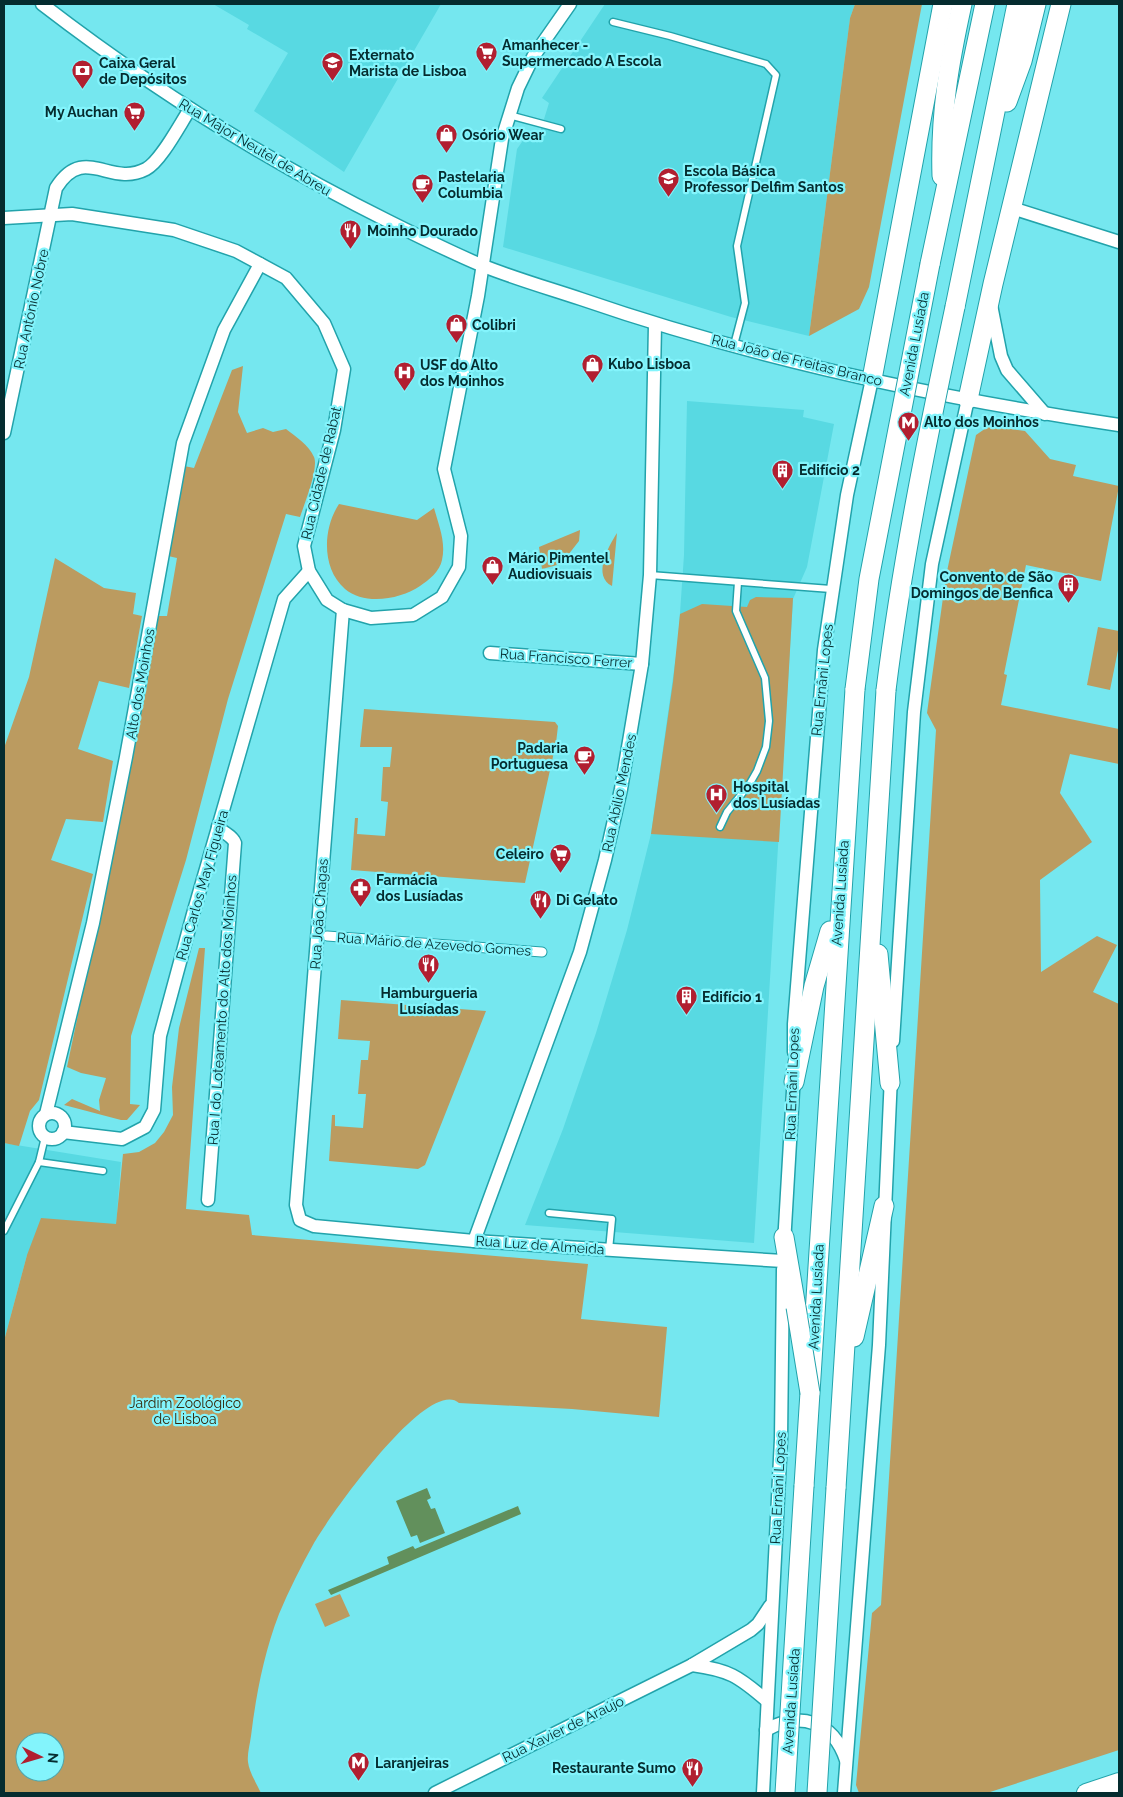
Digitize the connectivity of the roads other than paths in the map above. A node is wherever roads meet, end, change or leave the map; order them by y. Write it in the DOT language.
graph roads {
  1 [pos="42,4"];
  2 [pos="570,4"];
  3 [pos="943,4"];
  4 [pos="962,4"];
  5 [pos="985,4"];
  6 [pos="1017,4"];
  7 [pos="1036,4"];
  8 [pos="1061,4"];
  9 [pos="613,22"];
  10 [pos="190,109"];
  11 [pos="508,115"];
  12 [pos="561,129"];
  13 [pos="984,164"];
  14 [pos="1012,208"];
  15 [pos="942,210"];
  16 [pos="52,214"];
  17 [pos="4,218"];
  18 [pos="1119,242"];
  19 [pos="260,264"];
  20 [pos="483,266"];
  21 [pos="990,296"];
  22 [pos="656,325"];
  23 [pos="734,346"];
  24 [pos="872,379"];
  25 [pos="968,399"];
  26 [pos="1045,414"];
  27 [pos="1119,425"];
  28 [pos="4,433"];
  29 [pos="309,571"];
  30 [pos="650,575"];
  31 [pos="738,582"];
  32 [pos="831,589"];
  33 [pos="343,610"];
  34 [pos="490,652"];
  35 [pos="642,664"];
  36 [pos="218,827"];
  37 [pos="720,827"];
  38 [pos="872,888"];
  39 [pos="840,894"];
  40 [pos="327,936"];
  41 [pos="542,952"];
  42 [pos="794,1082"];
  43 [pos="890,1083"];
  44 [pos="46,1114"];
  45 [pos="64,1132"];
  46 [pos="44,1138"];
  47 [pos="39,1162"];
  48 [pos="102,1171"];
  49 [pos="208,1200"];
  50 [pos="884,1206"];
  51 [pos="549,1214"];
  52 [pos="299,1218"];
  53 [pos="4,1231"];
  54 [pos="784,1237"];
  55 [pos="474,1241"];
  56 [pos="610,1250"];
  57 [pos="783,1261"];
  58 [pos="853,1308"];
  59 [pos="810,1393"];
  60 [pos="771,1603"];
  61 [pos="692,1665"];
  62 [pos="766,1700"];
  63 [pos="766,1730"];
  64 [pos="847,1762"];
  65 [pos="1119,1782"];
  66 [pos="436,1793"];
  67 [pos="763,1793"];
  68 [pos="785,1793"];
  69 [pos="817,1793"];
  70 [pos="844,1793"];
  71 [pos="1086,1793"];
  1 -- 10 [label="street, Rua Major Neutel de Abreu"];
  2 -- 11 [label="street, Rua Cidade de Rabat"];
  3 -- 24 [label="main road"];
  4 -- 15 [label="main road"];
  5 -- 15 [label="main road, Avenida Lusíada"];
  6 -- 13 [label="main road"];
  7 -- 13 [label="main road"];
  8 -- 14 [label="main road"];
  9 -- 23 [label="lane"];
  10 -- 16 [label="street, Rua António Nobre"];
  10 -- 20 [label="street, Rua Major Neutel de Abreu"];
  11 -- 12 [label="lane"];
  11 -- 20 [label="street, Rua Cidade de Rabat"];
  13 -- 38 [label="main road, bridge"];
  14 -- 18 [label="street"];
  14 -- 21 [label="main road"];
  15 -- 39 [label="main road, Avenida Lusíada, bridge"];
  16 -- 17 [label="street, Rua Cidade de Rabat"];
  16 -- 19 [label="street, Rua Cidade de Rabat"];
  16 -- 28 [label="street, Rua António Nobre"];
  19 -- 29 [label="street, Rua Cidade de Rabat"];
  19 -- 44 [label="street, Alto dos Moinhos"];
  20 -- 22 [label="street, Rua João de Freitas Branco"];
  20 -- 33 [label="street, Rua Cidade de Rabat"];
  21 -- 25 [label="main road"];
  21 -- 26 [label="street"];
  22 -- 23 [label="street, Rua João de Freitas Branco"];
  22 -- 30 [label="street, Rua Abílio Mendes"];
  23 -- 24 [label="street, Rua João de Freitas Branco"];
  24 -- 25 [label="street, Rua João de Freitas Branco"];
  24 -- 32 [label="street, Rua Ernâni Lopes"];
  25 -- 26 [label="street, Rua João de Freitas Branco"];
  25 -- 43 [label="street"];
  26 -- 27 [label="street, Rua João de Freitas Branco"];
  29 -- 33 [label="street, Rua Cidade de Rabat"];
  29 -- 36 [label="street, Rua Carlos May Figueira"];
  30 -- 31 [label="lane"];
  30 -- 35 [label="street, Rua Abílio Mendes"];
  31 -- 32 [label="lane"];
  31 -- 37 [label="lane"];
  32 -- 42 [label="street, Rua Ernâni Lopes"];
  33 -- 52 [label="street, Rua João Chagas"];
  34 -- 35 [label="street, Rua Francisco Ferrer"];
  35 -- 55 [label="street, Rua Abílio Mendes"];
  36 -- 45 [label="street, Rua Carlos May Figueira"];
  36 -- 49 [label="street, Rua I do Loteamento do Alto dos Moinhos"];
  38 -- 43 [label="main road"];
  38 -- 58 [label="main road"];
  39 -- 42 [label="main road"];
  39 -- 59 [label="main road, Avenida Lusíada, bridge"];
  40 -- 41 [label="street, Rua Mário de Azevedo Gomes"];
  42 -- 54 [label="street, Rua Ernâni Lopes"];
  43 -- 50 [label="street"];
  44 -- 45 [label="street"];
  44 -- 46 [label="street"];
  45 -- 46 [label="street, Rua Carlos May Figueira"];
  46 -- 47 [label="lane"];
  47 -- 48 [label="lane"];
  47 -- 53 [label="lane"];
  50 -- 58 [label="main road"];
  50 -- 64 [label="street"];
  51 -- 56 [label="lane"];
  52 -- 55 [label="street, Rua Luz de Almeida"];
  54 -- 57 [label="street, Rua Ernâni Lopes"];
  54 -- 59 [label="main road, bridge"];
  55 -- 56 [label="street, Rua Luz de Almeida"];
  56 -- 57 [label="street, Rua Luz de Almeida"];
  57 -- 60 [label="street, Rua Ernâni Lopes"];
  58 -- 69 [label="main road, bridge"];
  59 -- 68 [label="main road, Avenida Lusíada, bridge"];
  60 -- 61 [label="street, Rua Xavier de Araújo"];
  60 -- 62 [label="street, Rua Ernâni Lopes"];
  61 -- 62 [label="street"];
  61 -- 66 [label="street, Rua Xavier de Araújo"];
  62 -- 63 [label="street, Rua Ernâni Lopes"];
  63 -- 64 [label="street"];
  63 -- 67 [label="street, Rua Ernâni Lopes"];
  64 -- 70 [label="street"];
  65 -- 71 [label="main road"];
}
